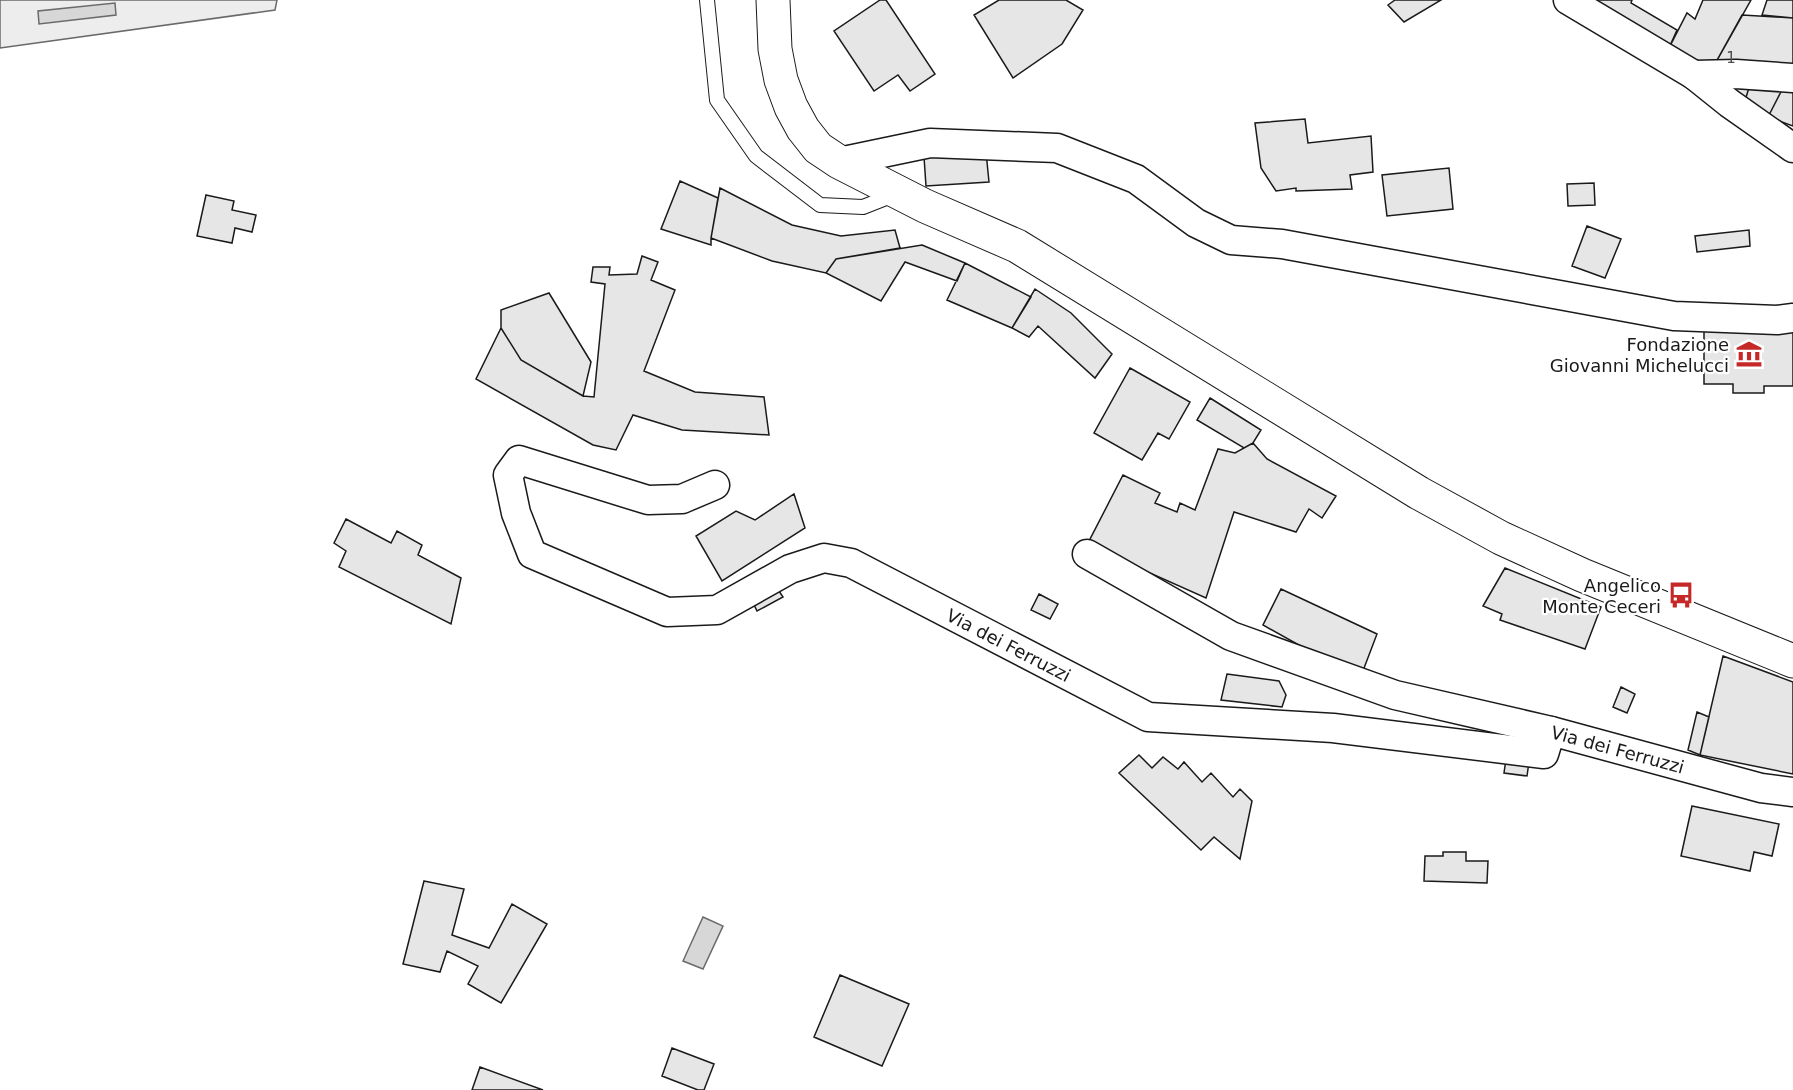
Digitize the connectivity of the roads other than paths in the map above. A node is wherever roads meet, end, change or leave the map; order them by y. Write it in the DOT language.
graph roads {
  1 [pos="707,0"];
  2 [pos="773,0"];
  3 [pos="1568,0"];
  4 [pos="1694,75"];
  5 [pos="1793,78"];
  6 [pos="1793,148"];
  7 [pos="839,162"];
  8 [pos="900,193"];
  9 [pos="1793,318"];
  10 [pos="715,485"];
  11 [pos="1087,554"];
  12 [pos="1793,661"];
  13 [pos="1551,731"];
  14 [pos="1793,792"];
  1 -- 8 [label="lane"];
  2 -- 7 [label="main road"];
  3 -- 4 [label="street"];
  4 -- 5 [label="street"];
  4 -- 6 [label="street"];
  7 -- 8 [label="main road"];
  7 -- 9 [label="street"];
  8 -- 12 [label="main road"];
  10 -- 13 [label="street, Via dei Ferruzzi"];
  11 -- 13 [label="street"];
  13 -- 14 [label="street, Via dei Ferruzzi"];
}
